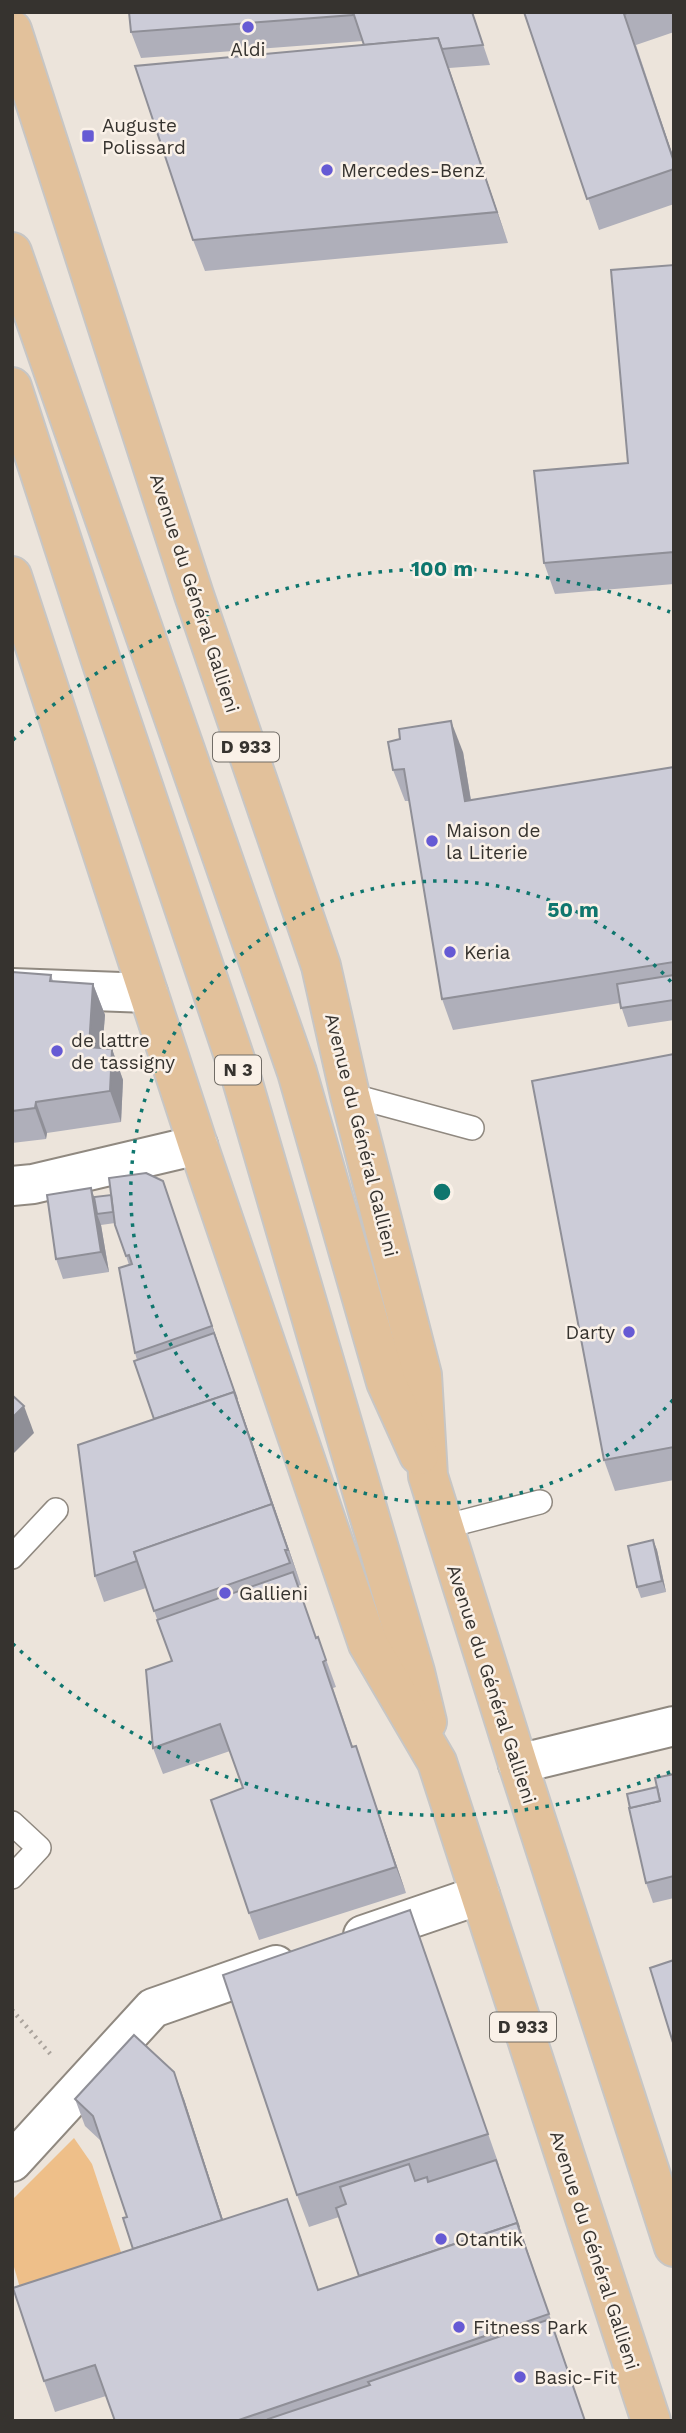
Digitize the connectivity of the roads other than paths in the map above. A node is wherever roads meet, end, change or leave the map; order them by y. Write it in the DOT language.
graph roads {
  1 [pos="12,30"];
  2 [pos="12,252"];
  3 [pos="12,387"];
  4 [pos="12,576"];
  5 [pos="12,988"];
  6 [pos="148,993"];
  7 [pos="350,1095"];
  8 [pos="472,1128"];
  9 [pos="198,1145"];
  10 [pos="19,1192"];
  11 [pos="428,1476"];
  12 [pos="540,1502"];
  13 [pos="56,1510"];
  14 [pos="443,1527"];
  15 [pos="12,1557"];
  16 [pos="674,1726"];
  17 [pos="437,1762"];
  18 [pos="518,1764"];
  19 [pos="12,1822"];
  20 [pos="12,1877"];
  21 [pos="480,1895"];
  22 [pos="12,2162"];
  23 [pos="674,2247"];
  24 [pos="651,2421"];
  1 -- 7 [label="main road, Avenue du Général Gallieni / D 933"];
  2 -- 11 [label="main road"];
  3 -- 17 [label="main road, N 3"];
  4 -- 6 [label="main road, Avenue du Général Gallieni / D 933"];
  5 -- 6 [label="street"];
  6 -- 9 [label="main road, Avenue du Général Gallieni / D 933"];
  7 -- 8 [label="lane"];
  7 -- 11 [label="main road, Avenue du Général Gallieni / D 933"];
  9 -- 10 [label="street"];
  9 -- 17 [label="main road, Avenue du Général Gallieni / D 933"];
  11 -- 14 [label="main road, Avenue du Général Gallieni / D 933"];
  12 -- 14 [label="lane"];
  13 -- 15 [label="lane"];
  14 -- 18 [label="main road, Avenue du Général Gallieni / D 933"];
  16 -- 18 [label="street"];
  17 -- 21 [label="main road, Avenue du Général Gallieni / D 933"];
  18 -- 23 [label="main road, Avenue du Général Gallieni / D 933"];
  19 -- 20 [label="lane"];
  21 -- 22 [label="street"];
  21 -- 24 [label="main road, Avenue du Général Gallieni / D 933"];
}
